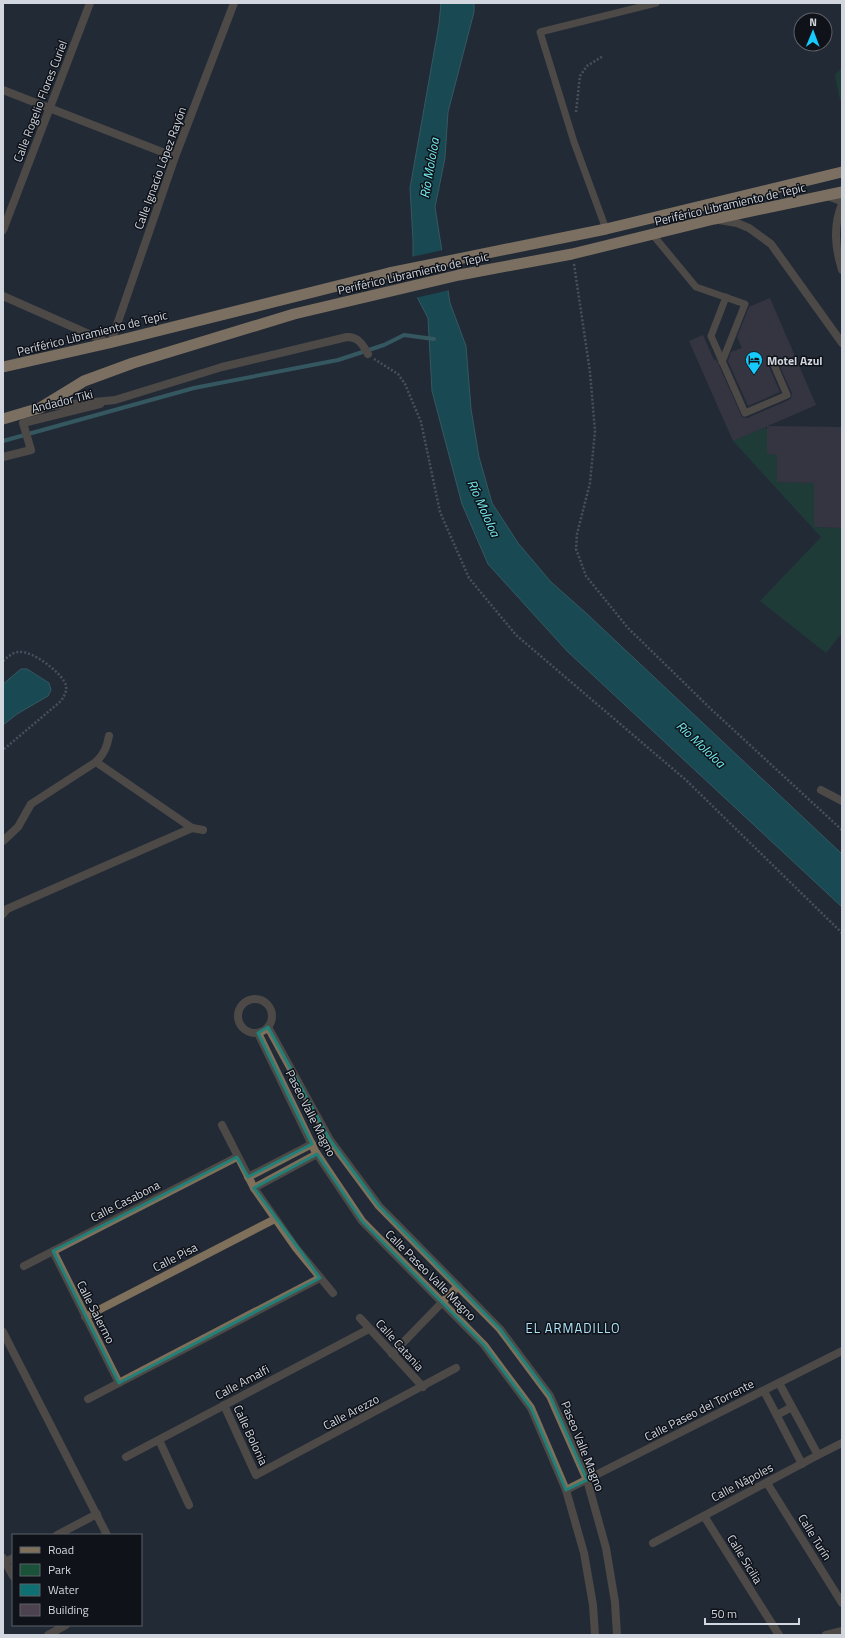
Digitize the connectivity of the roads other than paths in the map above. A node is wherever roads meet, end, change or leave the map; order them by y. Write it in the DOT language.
graph roads {
  1 [pos="90,3"];
  2 [pos="234,3"];
  3 [pos="656,3"];
  4 [pos="3,90"];
  5 [pos="50,108"];
  6 [pos="176,157"];
  7 [pos="842,172"];
  8 [pos="842,192"];
  9 [pos="824,196"];
  10 [pos="842,203"];
  11 [pos="714,219"];
  12 [pos="606,228"];
  13 [pos="3,230"];
  14 [pos="653,235"];
  15 [pos="842,270"];
  16 [pos="3,296"];
  17 [pos="726,297"];
  18 [pos="110,343"];
  19 [pos="842,343"];
  20 [pos="366,351"];
  21 [pos="771,358"];
  22 [pos="722,362"];
  23 [pos="3,367"];
  24 [pos="116,400"];
  25 [pos="40,408"];
  26 [pos="3,419"];
  27 [pos="3,457"];
  28 [pos="109,736"];
  29 [pos="96,762"];
  30 [pos="821,790"];
  31 [pos="842,801"];
  32 [pos="192,828"];
  33 [pos="203,830"];
  34 [pos="3,841"];
  35 [pos="3,901"];
  36 [pos="5,912"];
  37 [pos="268,1027"];
  38 [pos="258,1033"];
  39 [pos="222,1125"];
  40 [pos="312,1144"];
  41 [pos="317,1154"];
  42 [pos="237,1157"];
  43 [pos="248,1177"];
  44 [pos="254,1188"];
  45 [pos="379,1206"];
  46 [pos="276,1218"];
  47 [pos="362,1222"];
  48 [pos="53,1251"];
  49 [pos="24,1266"];
  50 [pos="320,1278"];
  51 [pos="458,1286"];
  52 [pos="333,1293"];
  53 [pos="442,1302"];
  54 [pos="85,1317"];
  55 [pos="360,1318"];
  56 [pos="369,1329"];
  57 [pos="500,1329"];
  58 [pos="3,1332"];
  59 [pos="842,1351"];
  60 [pos="392,1354"];
  61 [pos="456,1368"];
  62 [pos="119,1383"];
  63 [pos="778,1383"];
  64 [pos="423,1387"];
  65 [pos="764,1390"];
  66 [pos="88,1398"];
  67 [pos="224,1405"];
  68 [pos="792,1408"];
  69 [pos="777,1415"];
  70 [pos="158,1440"];
  71 [pos="842,1444"];
  72 [pos="818,1455"];
  73 [pos="126,1457"];
  74 [pos="802,1464"];
  75 [pos="256,1475"];
  76 [pos="586,1480"];
  77 [pos="767,1483"];
  78 [pos="566,1490"];
  79 [pos="189,1506"];
  80 [pos="97,1514"];
  81 [pos="704,1516"];
  82 [pos="58,1534"];
  83 [pos="107,1534"];
  84 [pos="654,1543"];
  85 [pos="4,1560"];
  86 [pos="12,1574"];
  87 [pos="842,1604"];
  88 [pos="64,1626"];
  89 [pos="842,1631"];
  90 [pos="48,1635"];
  91 [pos="595,1635"];
  92 [pos="617,1635"];
  93 [pos="779,1635"];
  94 [pos="826,1635"];
  1 -- 5 [label="street, Calle Rogelio Flores Curiel"];
  2 -- 6 [label="street, Calle Ignacio López Rayón"];
  3 -- 12 [label="lane"];
  4 -- 5 [label="street"];
  5 -- 6 [label="street"];
  5 -- 13 [label="street, Calle Rogelio Flores Curiel"];
  6 -- 18 [label="street, Calle Ignacio López Rayón"];
  7 -- 12 [label="highway, Periférico Libramiento de Tepic"];
  8 -- 9 [label="highway, Periférico Libramiento de Tepic"];
  9 -- 10 [label="lane"];
  9 -- 11 [label="highway, Periférico Libramiento de Tepic"];
  10 -- 15 [label="street"];
  11 -- 14 [label="highway, Periférico Libramiento de Tepic"];
  11 -- 19 [label="street"];
  12 -- 18 [label="highway, Periférico Libramiento de Tepic"];
  14 -- 17 [label="lane"];
  14 -- 25 [label="highway, Periférico Libramiento de Tepic"];
  16 -- 18 [label="street"];
  17 -- 22 [label="lane"];
  17 -- 22 [label="lane"];
  18 -- 23 [label="highway, Periférico Libramiento de Tepic"];
  20 -- 24 [label="street"];
  21 -- 22 [label="lane"];
  24 -- 25 [label="street"];
  24 -- 27 [label="street, Andador Tiki"];
  25 -- 26 [label="highway, Periférico Libramiento de Tepic"];
  28 -- 29 [label="street"];
  29 -- 32 [label="street"];
  29 -- 34 [label="street"];
  30 -- 31 [label="street"];
  32 -- 33 [label="street"];
  32 -- 36 [label="street"];
  35 -- 36 [label="street"];
  37 -- 38 [label="street"];
  37 -- 38 [label="street"];
  37 -- 45 [label="street, Paseo Valle Magno"];
  38 -- 40 [label="street, Paseo Valle Magno"];
  39 -- 42 [label="street"];
  40 -- 41 [label="street, Paseo Valle Magno"];
  40 -- 43 [label="street"];
  41 -- 44 [label="street"];
  41 -- 47 [label="street, Paseo Valle Magno"];
  42 -- 43 [label="street"];
  42 -- 48 [label="street, Calle Casabona"];
  43 -- 44 [label="street"];
  44 -- 46 [label="street"];
  45 -- 51 [label="street, Calle Paseo Valle Magno"];
  46 -- 50 [label="street"];
  46 -- 54 [label="street, Calle Pisa"];
  47 -- 53 [label="street, Calle Paseo Valle Magno"];
  48 -- 49 [label="street, Calle Casabona"];
  48 -- 54 [label="street, Calle Salermo"];
  50 -- 52 [label="street"];
  50 -- 62 [label="street"];
  51 -- 53 [label="street"];
  51 -- 57 [label="street, Calle Paseo Valle Magno"];
  53 -- 60 [label="street"];
  53 -- 78 [label="street, Calle Paseo Valle Magno"];
  54 -- 62 [label="street, Calle Salermo"];
  55 -- 56 [label="street, Calle Catania"];
  56 -- 60 [label="street, Calle Catania"];
  56 -- 67 [label="street, Calle Amalfi"];
  57 -- 76 [label="street, Paseo Valle Magno"];
  58 -- 80 [label="street"];
  59 -- 63 [label="street, Calle Paseo del Torrente"];
  60 -- 64 [label="street, Calle Catania"];
  61 -- 64 [label="street, Calle Arezzo"];
  62 -- 66 [label="street"];
  63 -- 65 [label="street, Calle Paseo del Torrente"];
  63 -- 68 [label="street"];
  64 -- 75 [label="street, Calle Arezzo"];
  65 -- 69 [label="street"];
  65 -- 76 [label="street, Calle Paseo del Torrente"];
  67 -- 70 [label="street, Calle Amalfi"];
  67 -- 75 [label="street, Calle Bolonia"];
  68 -- 69 [label="street"];
  68 -- 72 [label="street"];
  69 -- 74 [label="street"];
  70 -- 73 [label="street, Calle Amalfi"];
  70 -- 79 [label="street"];
  71 -- 72 [label="street, Calle Nápoles"];
  72 -- 74 [label="street, Calle Nápoles"];
  74 -- 77 [label="street, Calle Nápoles"];
  76 -- 78 [label="street, Calle Paseo del Torrente"];
  76 -- 92 [label="street, Paseo Valle Magno"];
  77 -- 81 [label="street, Calle Nápoles"];
  77 -- 87 [label="street, Calle Turín"];
  78 -- 91 [label="street"];
  80 -- 82 [label="street"];
  80 -- 83 [label="street"];
  81 -- 84 [label="street, Calle Nápoles"];
  81 -- 93 [label="street, Calle Sicilia"];
  85 -- 86 [label="street"];
  88 -- 90 [label="street"];
  89 -- 94 [label="street"];
}
